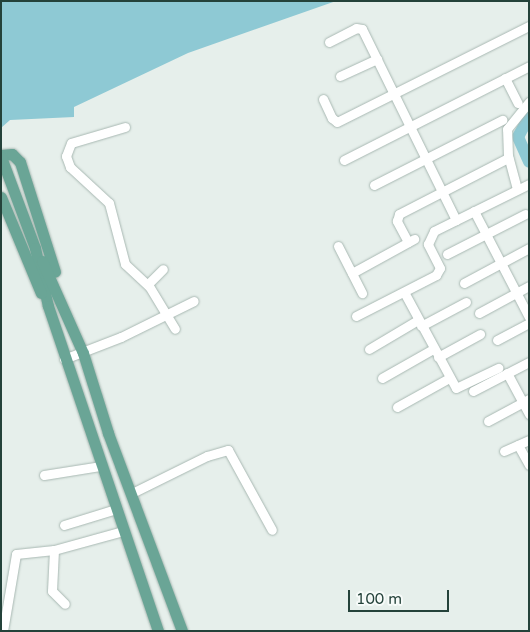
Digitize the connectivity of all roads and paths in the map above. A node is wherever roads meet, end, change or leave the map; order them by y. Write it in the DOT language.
graph roads {
  1 [pos="529,26"];
  2 [pos="328,42"];
  3 [pos="377,59"];
  4 [pos="529,66"];
  5 [pos="340,76"];
  6 [pos="505,78"];
  7 [pos="393,93"];
  8 [pos="323,99"];
  9 [pos="529,102"];
  10 [pos="518,103"];
  11 [pos="502,120"];
  12 [pos="409,126"];
  13 [pos="125,127"];
  14 [pos="2,158"];
  15 [pos="508,158"];
  16 [pos="344,160"];
  17 [pos="425,160"];
  18 [pos="374,185"];
  19 [pos="522,187"];
  20 [pos="439,192"];
  21 [pos="1,197"];
  22 [pos="474,211"];
  23 [pos="525,214"];
  24 [pos="453,222"];
  25 [pos="484,235"];
  26 [pos="338,246"];
  27 [pos="35,248"];
  28 [pos="529,248"];
  29 [pos="447,254"];
  30 [pos="499,262"];
  31 [pos="163,269"];
  32 [pos="352,273"];
  33 [pos="464,283"];
  34 [pos="148,284"];
  35 [pos="529,286"];
  36 [pos="404,292"];
  37 [pos="516,292"];
  38 [pos="362,293"];
  39 [pos="194,301"];
  40 [pos="466,302"];
  41 [pos="63,303"];
  42 [pos="48,306"];
  43 [pos="479,313"];
  44 [pos="168,314"];
  45 [pos="356,316"];
  46 [pos="529,317"];
  47 [pos="420,323"];
  48 [pos="529,323"];
  49 [pos="175,328"];
  50 [pos="480,334"];
  51 [pos="497,340"];
  52 [pos="369,349"];
  53 [pos="83,352"];
  54 [pos="436,353"];
  55 [pos="64,358"];
  56 [pos="529,362"];
  57 [pos="498,368"];
  58 [pos="507,373"];
  59 [pos="382,378"];
  60 [pos="449,378"];
  61 [pos="472,392"];
  62 [pos="526,401"];
  63 [pos="397,407"];
  64 [pos="529,414"];
  65 [pos="488,421"];
  66 [pos="529,440"];
  67 [pos="518,445"];
  68 [pos="504,451"];
  69 [pos="529,465"];
  70 [pos="101,466"];
  71 [pos="44,475"];
  72 [pos="132,494"];
  73 [pos="116,509"];
  74 [pos="64,525"];
  75 [pos="272,530"];
  76 [pos="123,531"];
  77 [pos="54,550"];
  78 [pos="65,604"];
  79 [pos="3,631"];
  80 [pos="158,631"];
  81 [pos="182,631"];
  1 -- 7 [label="street"];
  2 -- 3 [label="street"];
  3 -- 5 [label="street"];
  3 -- 7 [label="street"];
  4 -- 6 [label="street"];
  6 -- 10 [label="street"];
  6 -- 12 [label="street"];
  7 -- 8 [label="street"];
  7 -- 12 [label="street"];
  9 -- 15 [label="street"];
  11 -- 17 [label="street"];
  12 -- 16 [label="street"];
  12 -- 17 [label="street"];
  13 -- 34 [label="street"];
  14 -- 27 [label="main road"];
  14 -- 41 [label="main road"];
  15 -- 19 [label="street"];
  15 -- 20 [label="street"];
  17 -- 18 [label="street"];
  17 -- 20 [label="street"];
  19 -- 22 [label="street"];
  20 -- 24 [label="street"];
  20 -- 32 [label="street"];
  21 -- 42 [label="main road"];
  22 -- 24 [label="street"];
  22 -- 25 [label="street"];
  23 -- 25 [label="street"];
  24 -- 36 [label="street"];
  25 -- 29 [label="street"];
  25 -- 30 [label="street"];
  26 -- 32 [label="street"];
  27 -- 41 [label="main road"];
  27 -- 42 [label="main road"];
  28 -- 30 [label="street"];
  30 -- 33 [label="street"];
  30 -- 37 [label="street"];
  31 -- 34 [label="street"];
  32 -- 38 [label="street"];
  34 -- 44 [label="street"];
  35 -- 37 [label="street"];
  36 -- 45 [label="street"];
  36 -- 47 [label="street"];
  37 -- 43 [label="street"];
  37 -- 46 [label="street"];
  39 -- 44 [label="street"];
  40 -- 47 [label="street"];
  41 -- 53 [label="main road"];
  42 -- 55 [label="main road"];
  44 -- 49 [label="street"];
  44 -- 53 [label="street"];
  47 -- 52 [label="street"];
  47 -- 54 [label="street"];
  48 -- 51 [label="street"];
  50 -- 54 [label="street"];
  53 -- 55 [label="street"];
  53 -- 72 [label="main road"];
  54 -- 59 [label="street"];
  54 -- 60 [label="street"];
  55 -- 70 [label="main road"];
  56 -- 58 [label="street"];
  57 -- 60 [label="street"];
  58 -- 61 [label="street"];
  58 -- 62 [label="street"];
  60 -- 63 [label="street"];
  62 -- 64 [label="street"];
  62 -- 65 [label="street"];
  66 -- 67 [label="street"];
  67 -- 68 [label="street"];
  67 -- 69 [label="street"];
  70 -- 71 [label="street"];
  70 -- 73 [label="main road"];
  72 -- 75 [label="street"];
  72 -- 81 [label="main road"];
  73 -- 74 [label="street"];
  73 -- 76 [label="main road"];
  76 -- 77 [label="street"];
  76 -- 80 [label="main road"];
  77 -- 78 [label="street"];
  77 -- 79 [label="street"];
}
